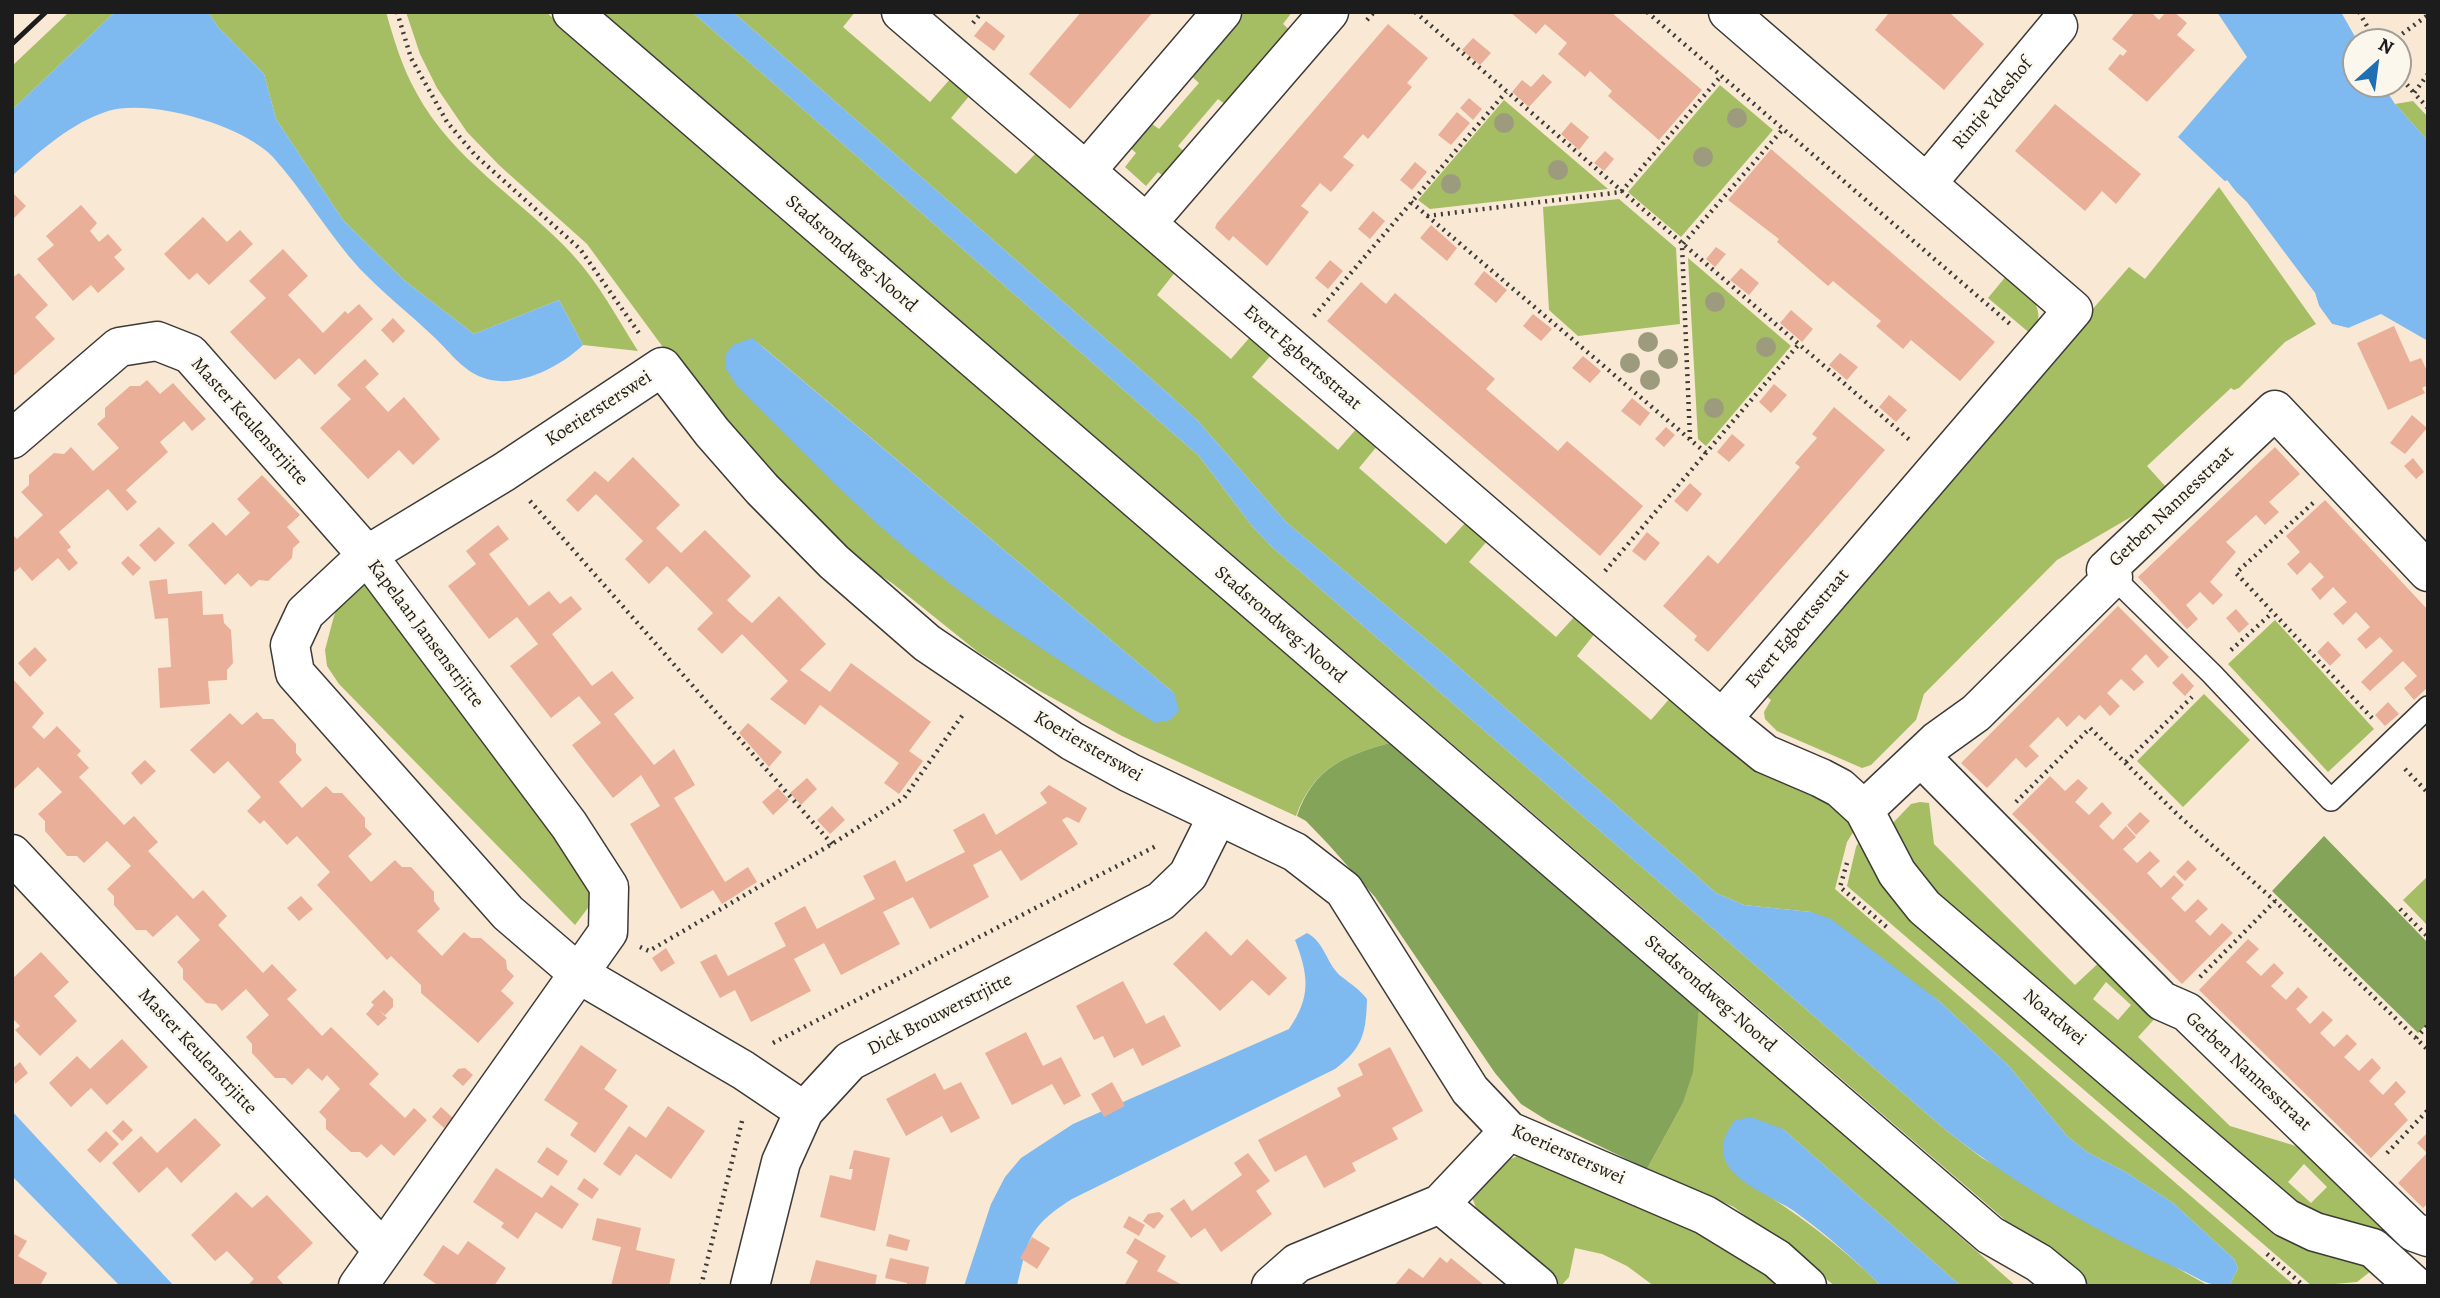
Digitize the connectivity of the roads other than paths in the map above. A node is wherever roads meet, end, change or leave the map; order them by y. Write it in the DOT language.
graph roads {
  1 [pos="572,12"];
  2 [pos="901,12"];
  3 [pos="1222,12"];
  4 [pos="1329,12"];
  5 [pos="1728,12"];
  6 [pos="2058,26"];
  7 [pos="1086,171"];
  8 [pos="1927,183"];
  9 [pos="1147,223"];
  10 [pos="12,439"];
  11 [pos="367,555"];
  12 [pos="2428,572"];
  13 [pos="2113,578"];
  14 [pos="2428,708"];
  15 [pos="1722,719"];
  16 [pos="1921,757"];
  17 [pos="1864,810"];
  18 [pos="1218,815"];
  19 [pos="12,854"];
  20 [pos="579,974"];
  21 [pos="804,1111"];
  22 [pos="1509,1131"];
  23 [pos="1440,1204"];
  24 [pos="1990,1235"];
  25 [pos="2428,1237"];
  26 [pos="383,1250"];
  27 [pos="358,1286"];
  28 [pos="750,1286"];
  29 [pos="1271,1286"];
  30 [pos="1538,1286"];
  31 [pos="1807,1286"];
  32 [pos="2032,1286"];
  33 [pos="2067,1286"];
  34 [pos="2414,1286"];
  1 -- 24 [label="street, Stadsrondweg-Noord"];
  2 -- 7 [label="street, Evert Egbertsstraat"];
  3 -- 7 [label="street"];
  4 -- 9 [label="street"];
  5 -- 8 [label="street, Evert Egbertsstraat"];
  6 -- 8 [label="street, Rintje Ydeshof"];
  7 -- 9 [label="street, Evert Egbertsstraat"];
  8 -- 15 [label="street, Evert Egbertsstraat"];
  9 -- 15 [label="street, Evert Egbertsstraat"];
  10 -- 11 [label="street, Master Keulenstrjitte"];
  11 -- 18 [label="street, Koeriersterswei"];
  11 -- 20 [label="street, Kapelaan Jansenstrjitte"];
  11 -- 20 [label="street, Kapelaan Jansenstrjitte"];
  12 -- 13 [label="street, Gerben Nannesstraat"];
  13 -- 14 [label="lane"];
  13 -- 16 [label="street, Gerben Nannesstraat"];
  15 -- 17 [label="street, Noardwei"];
  16 -- 17 [label="street, Gerben Nannesstraat"];
  16 -- 25 [label="street, Gerben Nannesstraat"];
  17 -- 34 [label="street, Noardwei"];
  18 -- 21 [label="street, Dick Brouwerstrjitte"];
  18 -- 22 [label="street, Koeriersterswei"];
  19 -- 26 [label="street, Master Keulenstrjitte"];
  20 -- 21 [label="street, Kapelaan Jansenstrjitte"];
  20 -- 26 [label="street"];
  21 -- 28 [label="street, Dick Brouwerstrjitte"];
  22 -- 23 [label="street"];
  22 -- 31 [label="street, Koeriersterswei"];
  23 -- 29 [label="street"];
  23 -- 30 [label="street"];
  24 -- 32 [label="street, Stadsrondweg-Noord"];
  24 -- 33 [label="street, Stadsrondweg-Noord"];
  26 -- 27 [label="street"];
}
